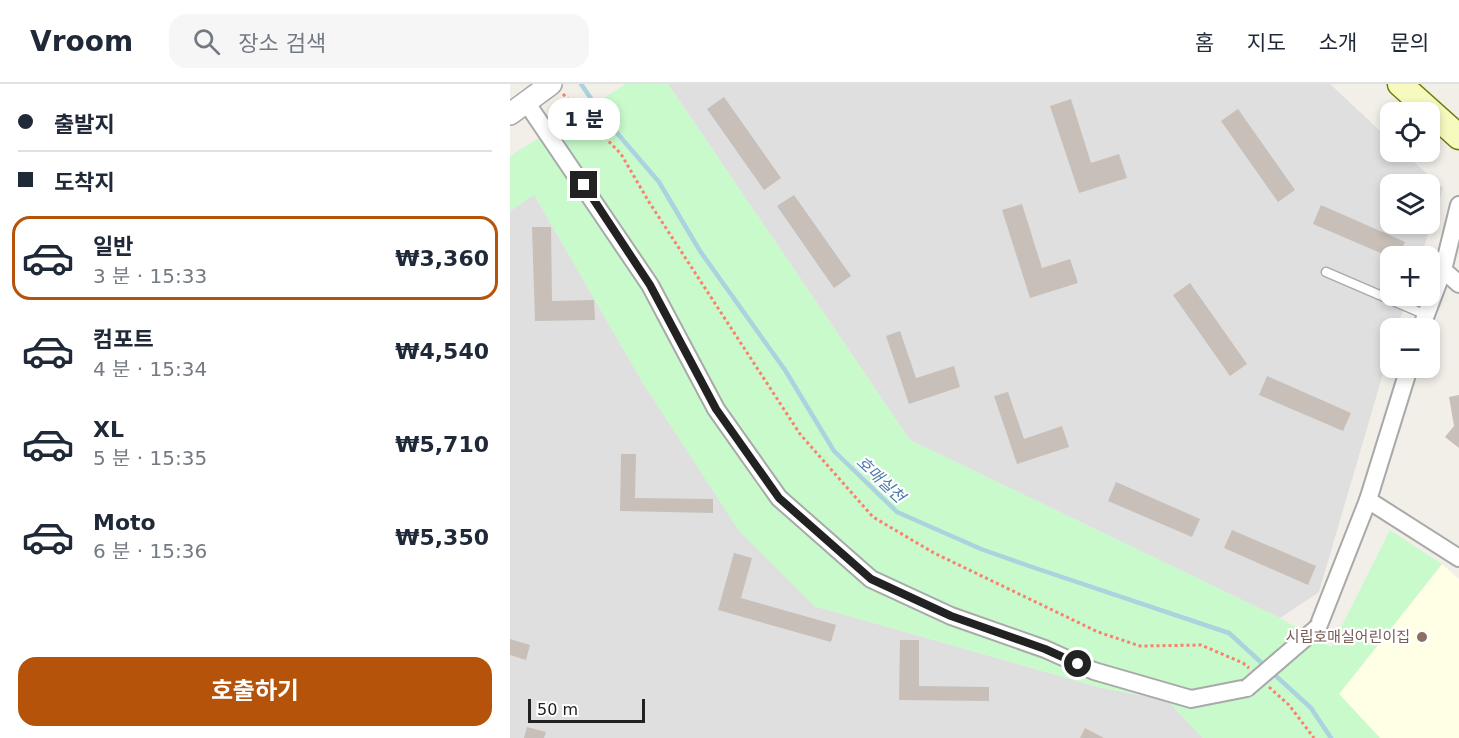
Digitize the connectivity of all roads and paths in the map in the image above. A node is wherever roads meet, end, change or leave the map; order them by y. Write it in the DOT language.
graph roads {
  1 [pos="1400,84"];
  2 [pos="554,87"];
  3 [pos="518,108"];
  4 [pos="1459,137"];
  5 [pos="1459,205"];
  6 [pos="1443,270"];
  7 [pos="1326,272"];
  8 [pos="1459,284"];
  9 [pos="1416,318"];
  10 [pos="1425,318"];
  11 [pos="1406,378"];
  12 [pos="1368,500"];
  13 [pos="1459,558"];
  14 [pos="1251,670"];
  15 [pos="1266,684"];
  16 [pos="1314,738"];
  1 -- 4 [label="main road"];
  2 -- 3 [label="street"];
  2 -- 14 [label="path"];
  3 -- 12 [label="street, bridge"];
  5 -- 6 [label="street"];
  6 -- 8 [label="street"];
  6 -- 10 [label="street"];
  7 -- 9 [label="lane"];
  11 -- 12 [label="street"];
  12 -- 13 [label="street"];
  15 -- 16 [label="path"];
}
